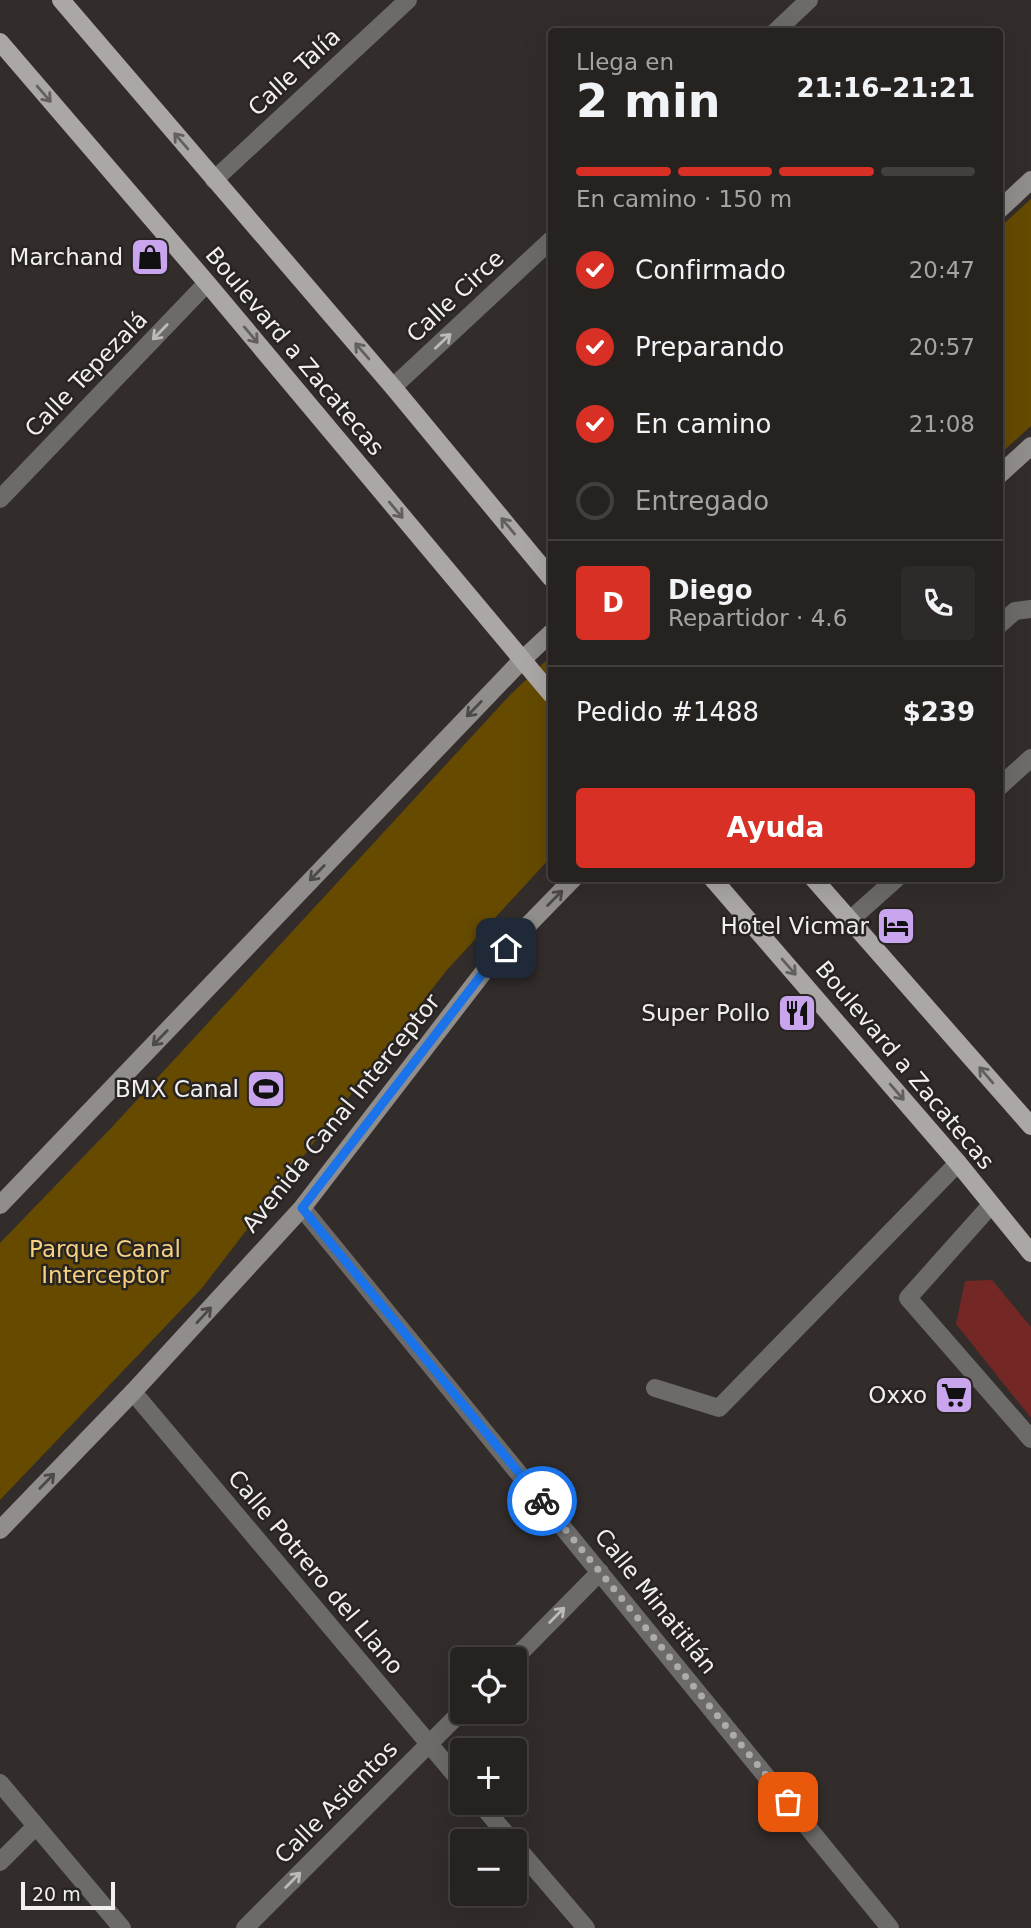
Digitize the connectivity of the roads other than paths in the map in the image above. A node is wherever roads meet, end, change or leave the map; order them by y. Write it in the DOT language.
graph roads {
  1 [pos="61,0"];
  2 [pos="408,0"];
  3 [pos="809,0"];
  4 [pos="779,28"];
  5 [pos="0,42"];
  6 [pos="214,180"];
  7 [pos="1031,180"];
  8 [pos="1003,206"];
  9 [pos="548,243"];
  10 [pos="207,283"];
  11 [pos="393,387"];
  12 [pos="1031,446"];
  13 [pos="1003,471"];
  14 [pos="0,499"];
  15 [pos="548,574"];
  16 [pos="1031,609"];
  17 [pos="1003,622"];
  18 [pos="548,636"];
  19 [pos="522,660"];
  20 [pos="548,690"];
  21 [pos="1031,758"];
  22 [pos="1003,782"];
  23 [pos="570,882"];
  24 [pos="715,882"];
  25 [pos="817,882"];
  26 [pos="893,882"];
  27 [pos="850,920"];
  28 [pos="1031,1126"];
  29 [pos="958,1163"];
  30 [pos="0,1205"];
  31 [pos="991,1205"];
  32 [pos="302,1208"];
  33 [pos="1031,1253"];
  34 [pos="654,1388"];
  35 [pos="133,1392"];
  36 [pos="1031,1439"];
  37 [pos="0,1530"];
  38 [pos="600,1572"];
  39 [pos="526,1647"];
  40 [pos="450,1723"];
  41 [pos="429,1744"];
  42 [pos="450,1769"];
  43 [pos="0,1783"];
  44 [pos="490,1815"];
  45 [pos="36,1826"];
  46 [pos="501,1829"];
  47 [pos="527,1859"];
  48 [pos="0,1862"];
  49 [pos="122,1928"];
  50 [pos="245,1928"];
  51 [pos="586,1928"];
  52 [pos="890,1928"];
  6 -- 1 [label="main road, one-way"];
  2 -- 6 [label="street, Calle Talía"];
  3 -- 4 [label="street"];
  5 -- 10 [label="main road, Boulevard a Zacatecas, one-way"];
  11 -- 6 [label="main road, one-way"];
  7 -- 8 [label="main road"];
  11 -- 9 [label="street, Calle Circe, one-way"];
  10 -- 14 [label="street, Calle Tepezalá, one-way"];
  10 -- 19 [label="main road, Boulevard a Zacatecas, one-way"];
  15 -- 11 [label="main road, one-way"];
  12 -- 13 [label="main road"];
  16 -- 17 [label="street"];
  18 -- 19 [label="main road"];
  19 -- 20 [label="main road, Boulevard a Zacatecas"];
  19 -- 30 [label="main road, one-way"];
  21 -- 22 [label="street"];
  32 -- 23 [label="main road, Avenida Canal Interceptor, one-way"];
  24 -- 29 [label="main road, Boulevard a Zacatecas, one-way"];
  25 -- 27 [label="main road"];
  26 -- 27 [label="street"];
  28 -- 27 [label="main road, one-way"];
  29 -- 31 [label="main road, Boulevard a Zacatecas"];
  29 -- 34 [label="street"];
  31 -- 33 [label="main road, Boulevard a Zacatecas"];
  31 -- 36 [label="street"];
  35 -- 32 [label="main road, Avenida Canal Interceptor, one-way"];
  32 -- 38 [label="street, Calle Minatitlán"];
  37 -- 35 [label="main road, Avenida Canal Interceptor, one-way"];
  35 -- 41 [label="street, Calle Potrero del Llano"];
  39 -- 38 [label="street, one-way"];
  38 -- 52 [label="street, Calle Minatitlán"];
  40 -- 41 [label="street, Calle Asientos"];
  41 -- 42 [label="street, Calle Potrero del Llano"];
  50 -- 41 [label="street, Calle Asientos, one-way"];
  43 -- 45 [label="street"];
  44 -- 46 [label="street"];
  45 -- 48 [label="street"];
  45 -- 49 [label="street"];
  47 -- 51 [label="street"];
}
